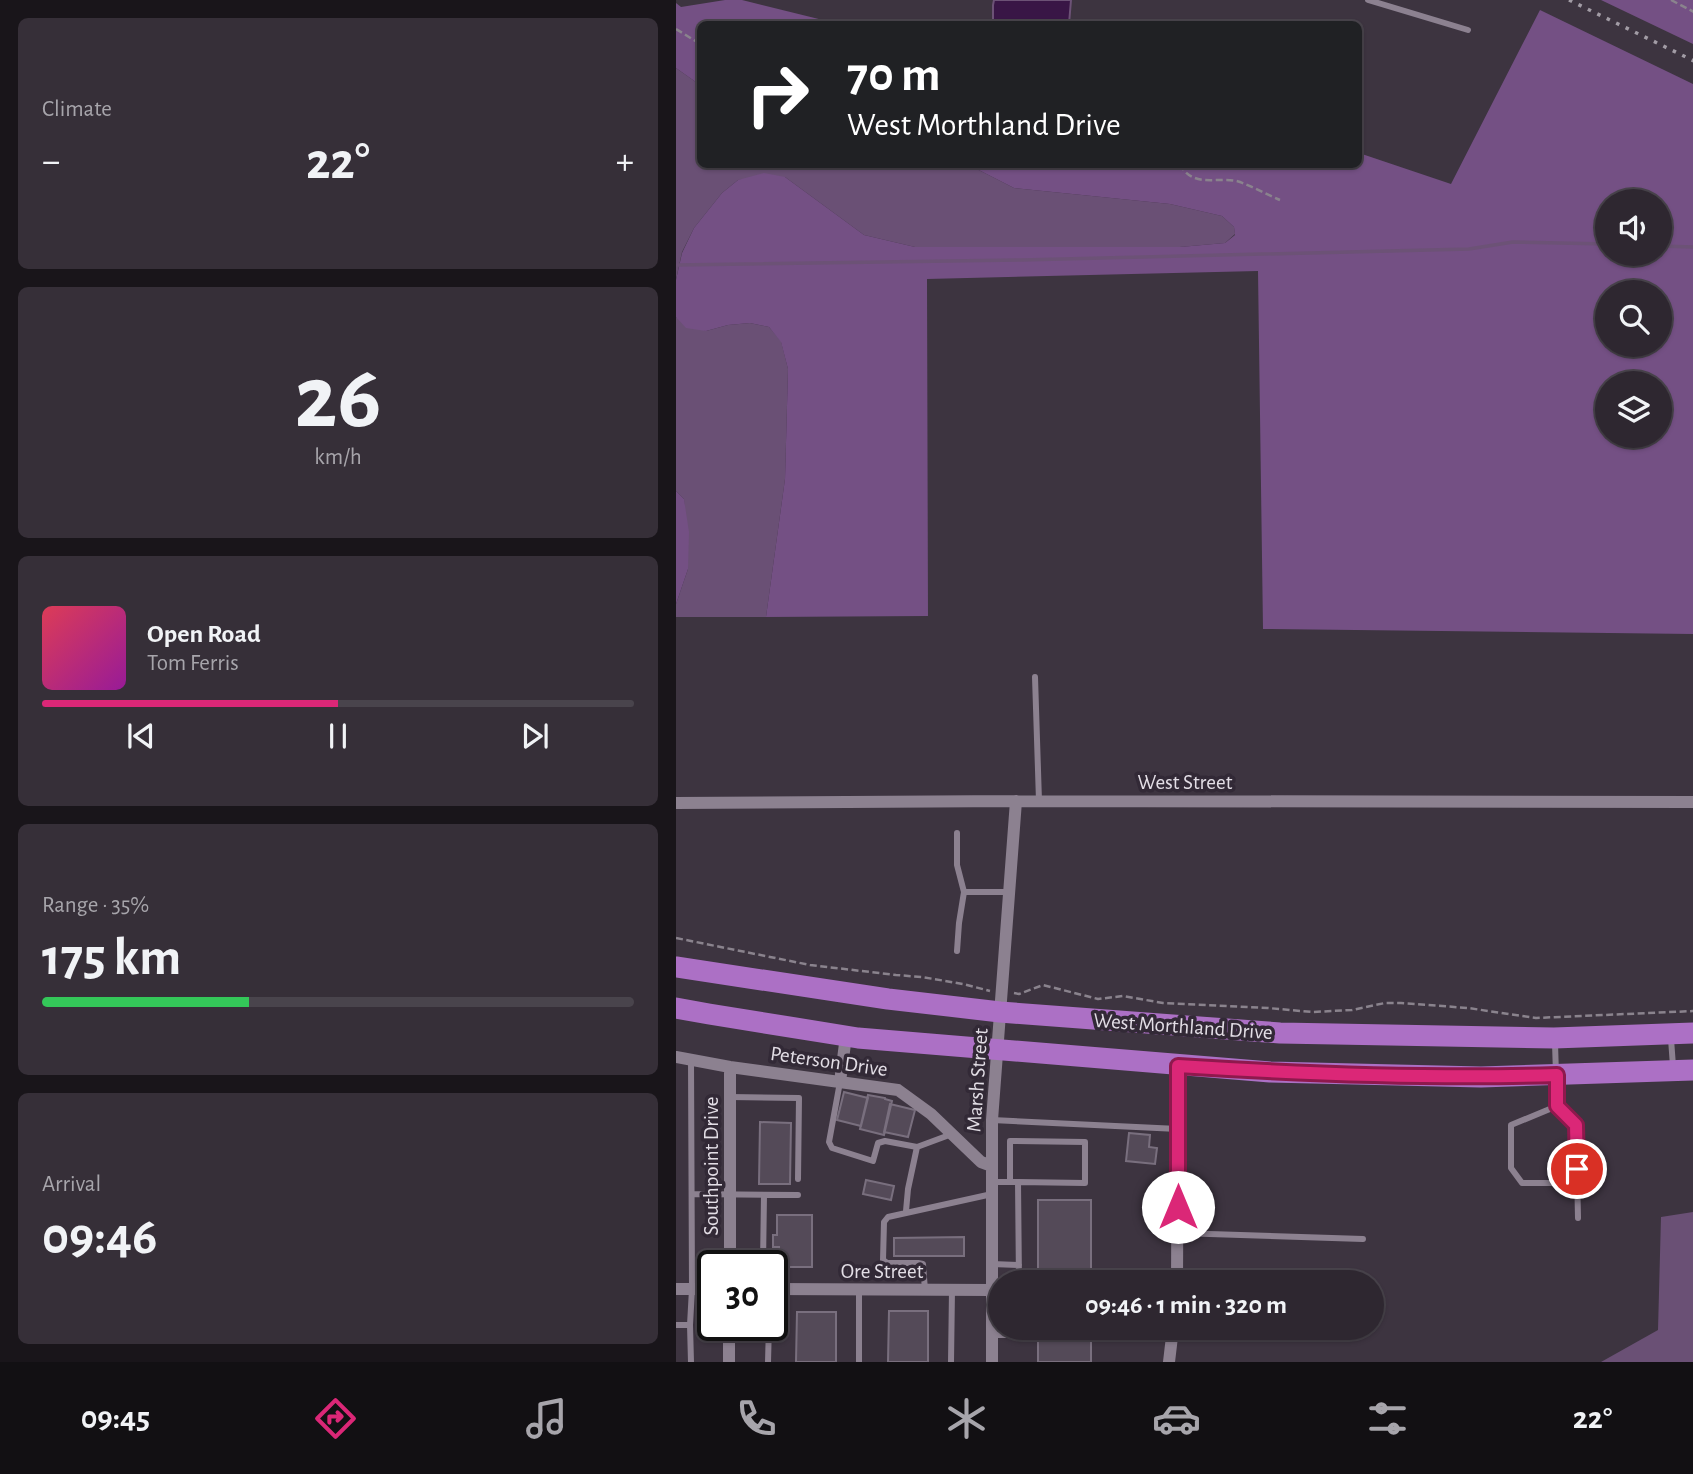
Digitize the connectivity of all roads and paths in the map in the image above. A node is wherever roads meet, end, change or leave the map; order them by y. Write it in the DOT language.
graph roads {
  1 [pos="1368,0"];
  2 [pos="1671,0"];
  3 [pos="1693,12"];
  4 [pos="676,29"];
  5 [pos="1468,30"];
  6 [pos="697,43"];
  7 [pos="1096,168"];
  8 [pos="1115,168"];
  9 [pos="1182,168"];
  10 [pos="1280,200"];
  11 [pos="1035,677"];
  12 [pos="1016,801"];
  13 [pos="1039,801"];
  14 [pos="1693,802"];
  15 [pos="676,803"];
  16 [pos="957,833"];
  17 [pos="964,892"];
  18 [pos="1009,892"];
  19 [pos="676,938"];
  20 [pos="957,951"];
  21 [pos="676,967"];
  22 [pos="1001,1002"];
  23 [pos="676,1008"];
  24 [pos="1693,1011"];
  25 [pos="1671,1033"];
  26 [pos="1693,1033"];
  27 [pos="846,1036"];
  28 [pos="1554,1038"];
  29 [pos="997,1050"];
  30 [pos="676,1057"];
  31 [pos="691,1060"];
  32 [pos="1178,1066"];
  33 [pos="730,1067"];
  34 [pos="1684,1071"];
  35 [pos="1557,1075"];
  36 [pos="840,1082"];
  37 [pos="730,1097"];
  38 [pos="1557,1106"];
  39 [pos="992,1120"];
  40 [pos="1178,1129"];
  41 [pos="952,1134"];
  42 [pos="917,1147"];
  43 [pos="992,1166"];
  44 [pos="798,1179"];
  45 [pos="1014,1182"];
  46 [pos="1578,1183"];
  47 [pos="992,1188"];
  48 [pos="692,1194"];
  49 [pos="730,1195"];
  50 [pos="764,1195"];
  51 [pos="798,1195"];
  52 [pos="906,1212"];
  53 [pos="1578,1218"];
  54 [pos="1178,1233"];
  55 [pos="1363,1239"];
  56 [pos="730,1250"];
  57 [pos="764,1250"];
  58 [pos="992,1264"];
  59 [pos="1019,1265"];
  60 [pos="992,1270"];
  61 [pos="1019,1270"];
  62 [pos="1177,1270"];
  63 [pos="676,1289"];
  64 [pos="692,1289"];
  65 [pos="697,1289"];
  66 [pos="788,1289"];
  67 [pos="860,1290"];
  68 [pos="925,1290"];
  69 [pos="952,1290"];
  70 [pos="988,1290"];
  71 [pos="676,1325"];
  72 [pos="690,1325"];
  73 [pos="992,1340"];
  74 [pos="1172,1340"];
  75 [pos="729,1341"];
  76 [pos="769,1341"];
  77 [pos="691,1362"];
  78 [pos="729,1362"];
  79 [pos="768,1362"];
  80 [pos="859,1362"];
  81 [pos="951,1362"];
  82 [pos="992,1362"];
  83 [pos="1169,1362"];
  1 -- 5 [label="lane"];
  2 -- 3 [label="path"];
  4 -- 6 [label="path"];
  7 -- 8 [label="path"];
  9 -- 10 [label="path"];
  11 -- 13 [label="lane"];
  12 -- 13 [label="street, West Street"];
  12 -- 15 [label="street, West Street"];
  12 -- 18 [label="street, Marsh Street"];
  13 -- 14 [label="street, West Street"];
  16 -- 17 [label="lane"];
  17 -- 18 [label="lane"];
  17 -- 20 [label="lane"];
  18 -- 22 [label="street, Marsh Street"];
  19 -- 22 [label="path"];
  21 -- 22 [label="highway, West Morthland Drive"];
  22 -- 24 [label="path"];
  22 -- 28 [label="highway, West Morthland Drive"];
  22 -- 29 [label="street, Marsh Street"];
  23 -- 27 [label="highway, West Morthland Drive"];
  25 -- 26 [label="highway, West Morthland Drive"];
  25 -- 28 [label="highway, West Morthland Drive"];
  25 -- 34 [label="lane"];
  27 -- 29 [label="highway, West Morthland Drive"];
  27 -- 36 [label="street"];
  28 -- 35 [label="lane"];
  29 -- 32 [label="highway, West Morthland Drive"];
  29 -- 39 [label="street, Marsh Street"];
  30 -- 31 [label="street, Peterson Drive"];
  31 -- 33 [label="street, Peterson Drive"];
  31 -- 48 [label="lane"];
  32 -- 35 [label="highway, West Morthland Drive"];
  32 -- 40 [label="street"];
  33 -- 36 [label="street, Peterson Drive"];
  33 -- 37 [label="street, Southpoint Drive"];
  34 -- 35 [label="highway, West Morthland Drive"];
  35 -- 38 [label="lane"];
  36 -- 41 [label="street, Peterson Drive"];
  36 -- 42 [label="lane"];
  37 -- 44 [label="lane"];
  37 -- 49 [label="street, Southpoint Drive"];
  38 -- 46 [label="lane"];
  38 -- 46 [label="lane"];
  39 -- 40 [label="lane"];
  39 -- 43 [label="street, Marsh Street"];
  40 -- 54 [label="street"];
  41 -- 42 [label="lane"];
  41 -- 43 [label="street, Peterson Drive"];
  42 -- 52 [label="lane"];
  43 -- 47 [label="street, Marsh Street"];
  45 -- 45 [label="lane"];
  45 -- 47 [label="lane"];
  45 -- 59 [label="lane"];
  46 -- 53 [label="lane"];
  47 -- 52 [label="lane"];
  47 -- 58 [label="street, Marsh Street"];
  48 -- 49 [label="lane"];
  48 -- 64 [label="lane"];
  49 -- 50 [label="lane"];
  49 -- 56 [label="street, Southpoint Drive"];
  50 -- 51 [label="lane"];
  50 -- 57 [label="lane"];
  52 -- 68 [label="lane"];
  54 -- 55 [label="lane"];
  54 -- 62 [label="street"];
  58 -- 59 [label="lane"];
  58 -- 60 [label="street, Marsh Street"];
  59 -- 61 [label="lane"];
  63 -- 64 [label="street"];
  64 -- 65 [label="street"];
  64 -- 72 [label="lane"];
  66 -- 67 [label="street, Ore Street"];
  67 -- 68 [label="street, Ore Street"];
  67 -- 80 [label="lane"];
  68 -- 69 [label="street, Ore Street"];
  69 -- 70 [label="street, Ore Street"];
  69 -- 81 [label="lane"];
  71 -- 72 [label="lane"];
  72 -- 77 [label="lane"];
  73 -- 82 [label="street, Marsh Street"];
  74 -- 83 [label="street"];
  75 -- 78 [label="street"];
  76 -- 79 [label="lane"];
}
